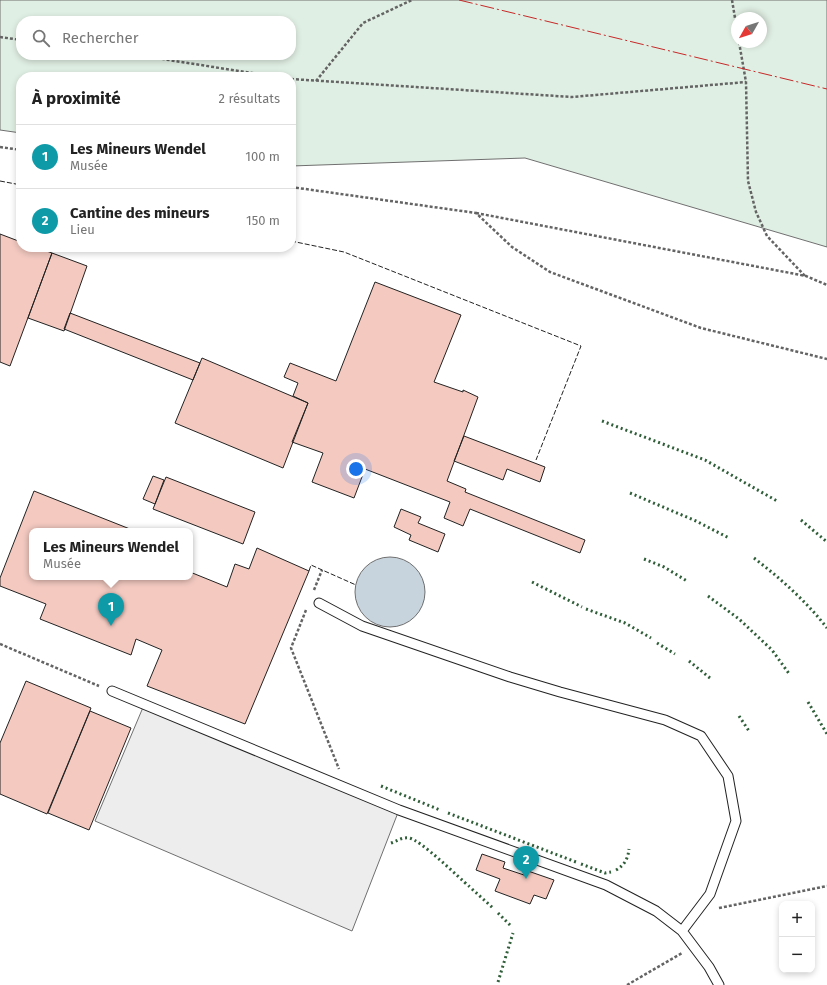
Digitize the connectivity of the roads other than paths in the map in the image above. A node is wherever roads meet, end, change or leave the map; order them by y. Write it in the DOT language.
graph roads {
  1 [pos="319,603"];
  2 [pos="112,691"];
  3 [pos="682,931"];
  4 [pos="719,985"];
  1 -- 3 [label="lane"];
  2 -- 3 [label="lane"];
  3 -- 4 [label="lane"];
}
